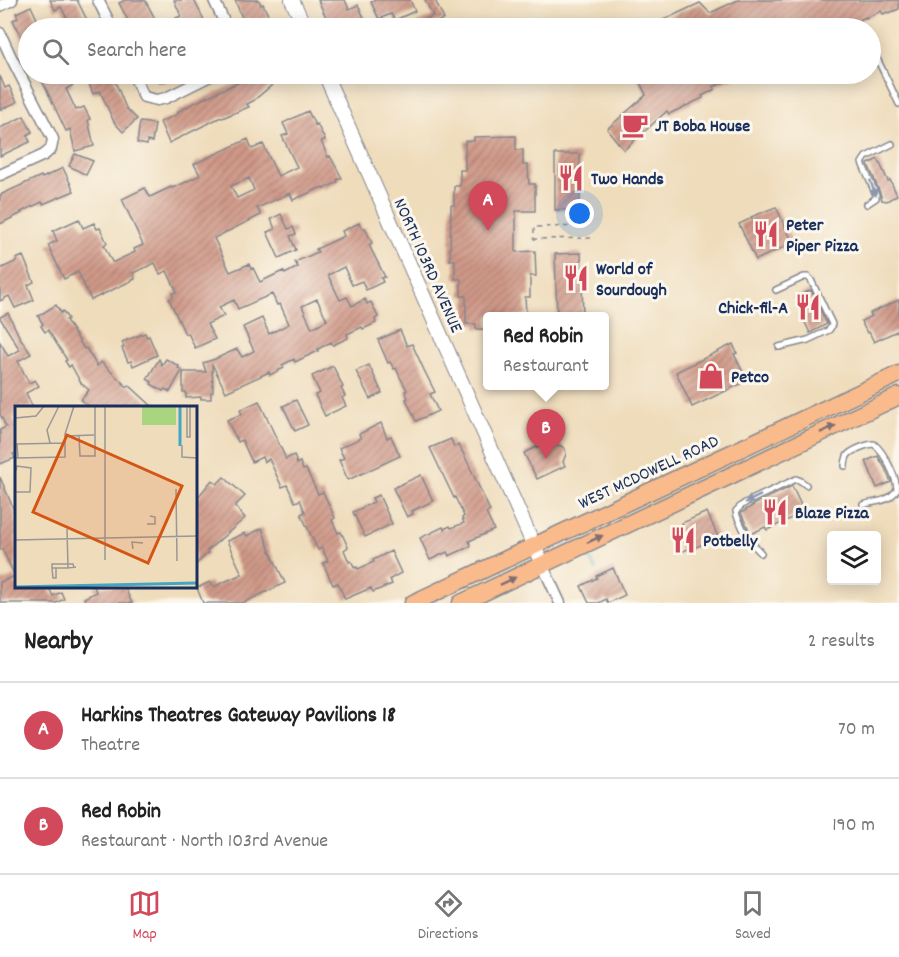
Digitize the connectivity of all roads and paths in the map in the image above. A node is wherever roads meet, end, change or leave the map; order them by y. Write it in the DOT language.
graph roads {
  1 [pos="12,0"];
  2 [pos="98,0"];
  3 [pos="214,0"];
  4 [pos="292,0"];
  5 [pos="0,6"];
  6 [pos="107,18"];
  7 [pos="222,18"];
  8 [pos="300,18"];
  9 [pos="0,33"];
  10 [pos="11,57"];
  11 [pos="0,62"];
  12 [pos="881,67"];
  13 [pos="18,71"];
  14 [pos="25,84"];
  15 [pos="138,84"];
  16 [pos="194,84"];
  17 [pos="329,84"];
  18 [pos="899,104"];
  19 [pos="892,144"];
  20 [pos="0,175"];
  21 [pos="867,204"];
  22 [pos="591,226"];
  23 [pos="591,238"];
  24 [pos="776,290"];
  25 [pos="779,346"];
  26 [pos="899,374"];
  27 [pos="899,396"];
  28 [pos="812,415"];
  29 [pos="845,466"];
  30 [pos="699,469"];
  31 [pos="709,485"];
  32 [pos="806,485"];
  33 [pos="863,505"];
  34 [pos="624,525"];
  35 [pos="534,547"];
  36 [pos="761,553"];
  37 [pos="542,564"];
  38 [pos="413,603"];
  39 [pos="461,603"];
  40 [pos="560,603"];
  1 -- 5 [label="street"];
  2 -- 6 [label="street"];
  3 -- 7 [label="street"];
  4 -- 8 [label="street"];
  9 -- 10 [label="street"];
  10 -- 11 [label="street"];
  10 -- 13 [label="street"];
  12 -- 18 [label="lane"];
  14 -- 20 [label="street"];
  15 -- 16 [label="street"];
  17 -- 35 [label="street, NORTH 103RD AVENUE"];
  19 -- 21 [label="lane, one-way"];
  22 -- 23 [label="path"];
  24 -- 25 [label="lane"];
  26 -- 28 [label="main road, WEST MCDOWELL ROAD"];
  31 -- 27 [label="main road, one-way"];
  28 -- 30 [label="main road, WEST MCDOWELL ROAD"];
  28 -- 31 [label="main road"];
  29 -- 33 [label="lane"];
  30 -- 34 [label="main road"];
  30 -- 35 [label="main road, WEST MCDOWELL ROAD"];
  31 -- 34 [label="main road"];
  32 -- 36 [label="lane, one-way"];
  37 -- 34 [label="main road, one-way"];
  35 -- 37 [label="street, NORTH 103RD AVENUE"];
  35 -- 38 [label="main road, WEST MCDOWELL ROAD"];
  39 -- 37 [label="main road, one-way"];
  37 -- 40 [label="street, NORTH 103RD AVENUE"];
}
